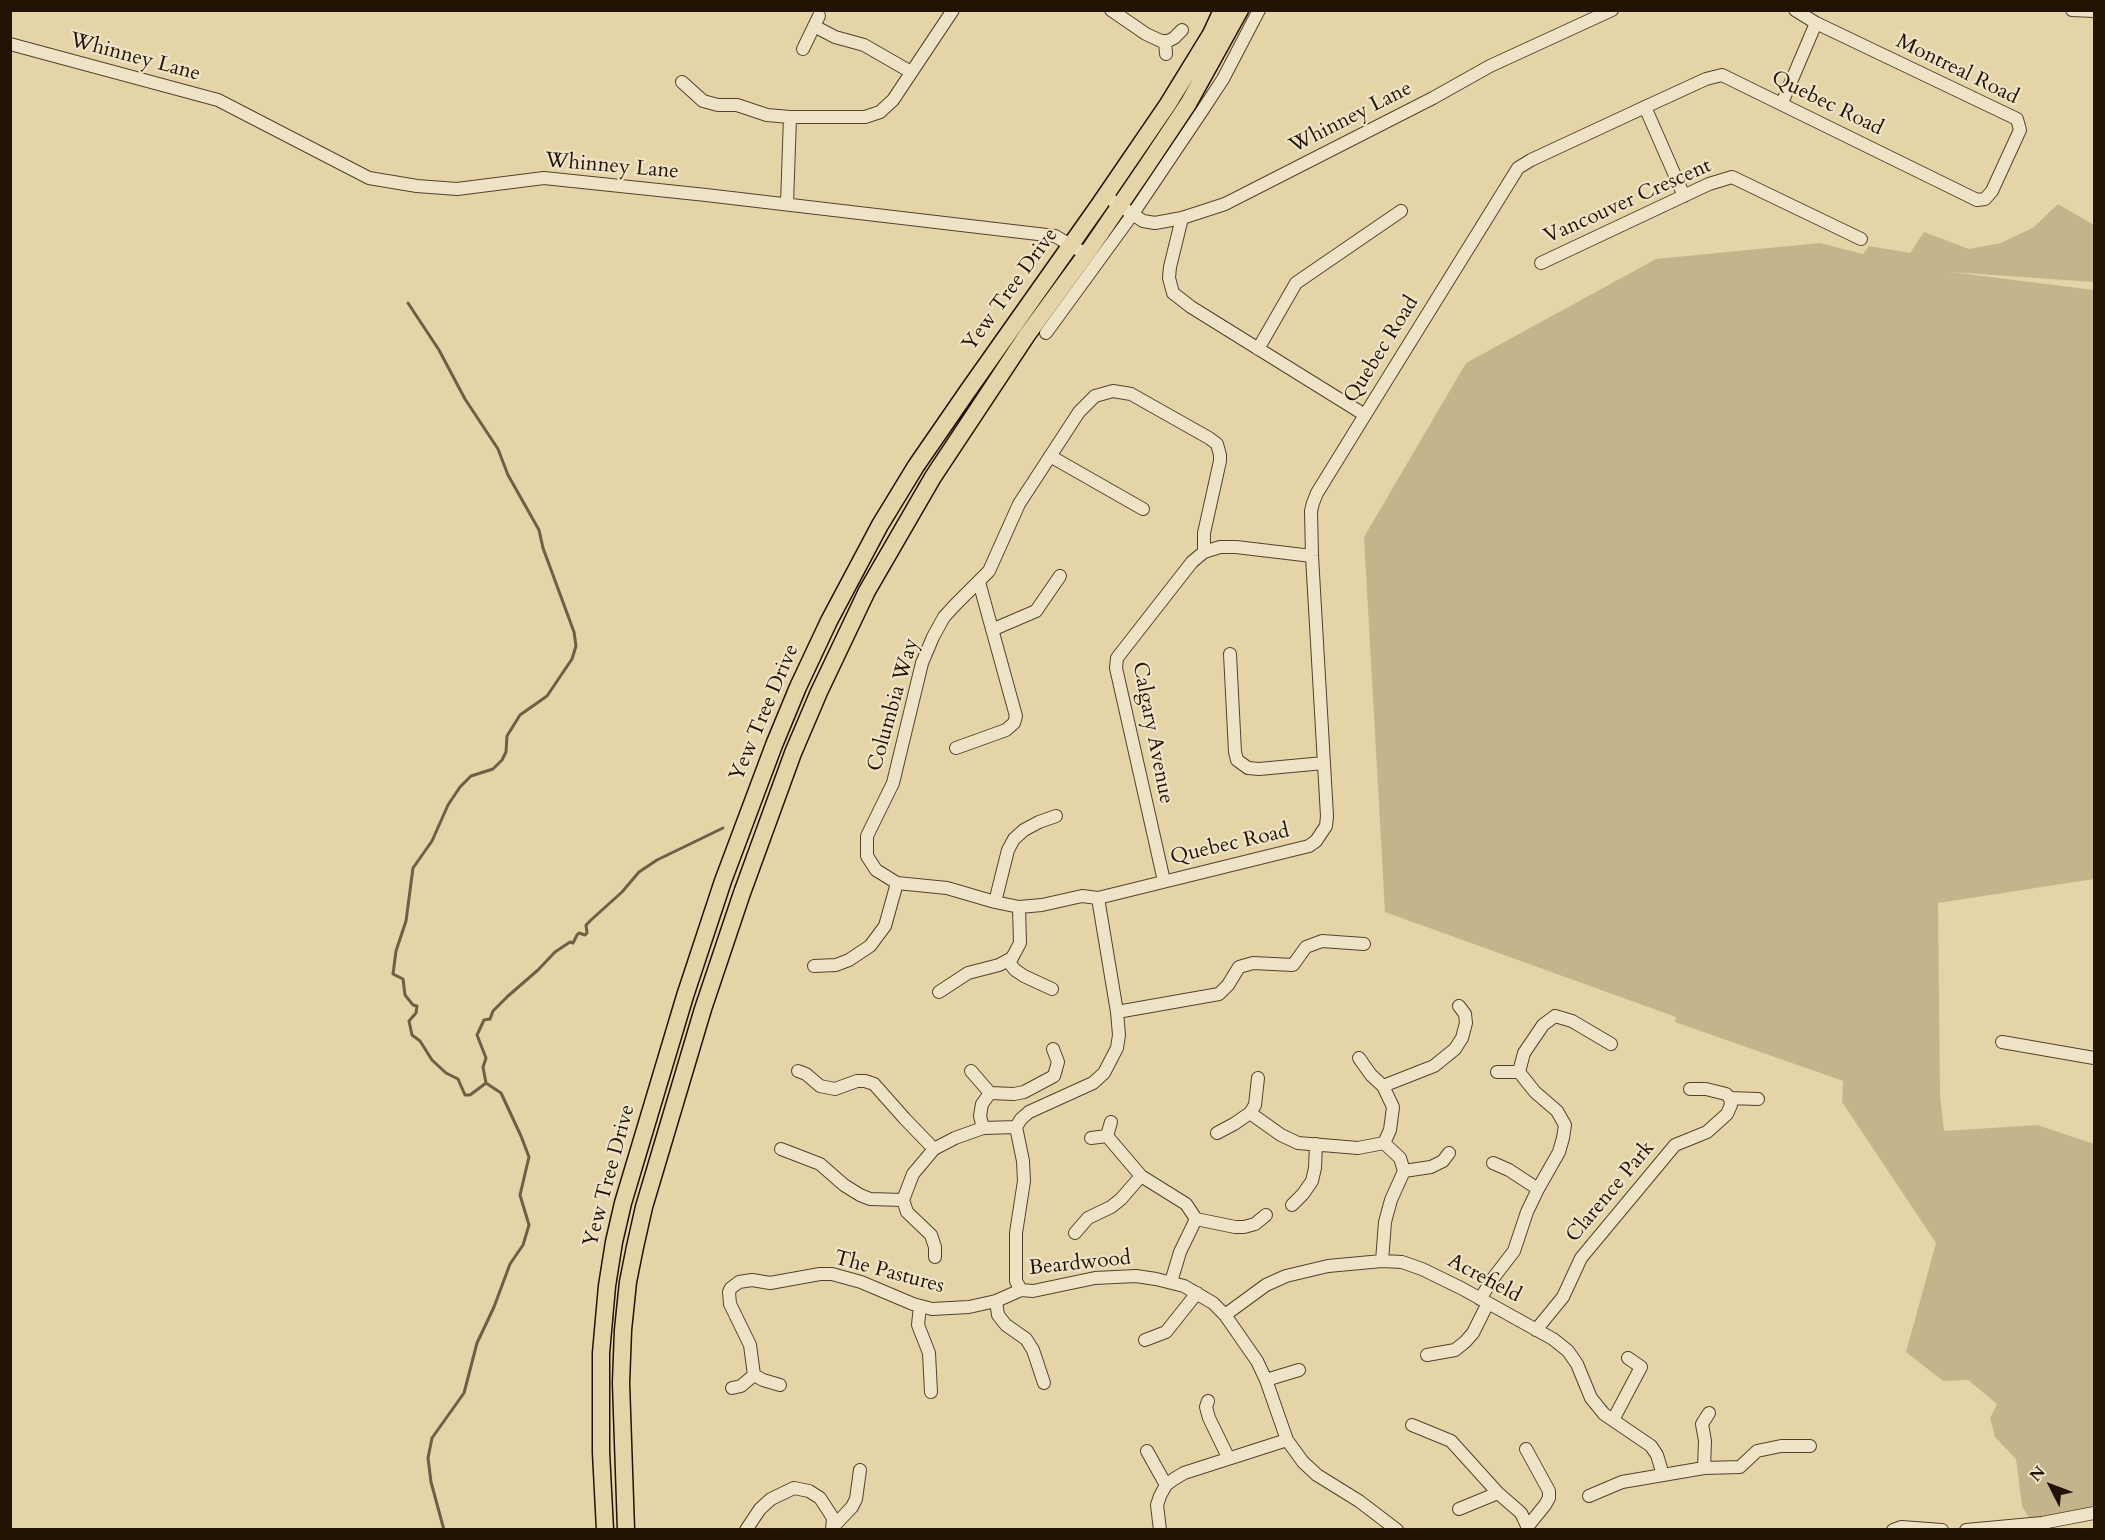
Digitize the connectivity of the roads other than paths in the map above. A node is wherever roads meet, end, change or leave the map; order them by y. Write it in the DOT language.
graph roads {
  1 [pos="953,10"];
  2 [pos="1111,10"];
  3 [pos="1222,10"];
  4 [pos="1240,10"];
  5 [pos="1259,10"];
  6 [pos="1611,10"];
  7 [pos="1796,10"];
  8 [pos="2072,10"];
  9 [pos="2094,11"];
  10 [pos="1816,23"];
  11 [pos="1182,30"];
  12 [pos="1165,41"];
  13 [pos="10,45"];
  14 [pos="803,49"];
  15 [pos="1166,54"];
  16 [pos="910,72"];
  17 [pos="682,82"];
  18 [pos="1782,104"];
  19 [pos="1645,107"];
  20 [pos="790,117"];
  21 [pos="1684,196"];
  22 [pos="1977,200"];
  23 [pos="787,204"];
  24 [pos="1119,205"];
  25 [pos="1401,211"];
  26 [pos="1182,218"];
  27 [pos="1861,239"];
  28 [pos="1079,250"];
  29 [pos="1541,262"];
  30 [pos="1046,333"];
  31 [pos="1258,348"];
  32 [pos="1365,415"];
  33 [pos="1050,456"];
  34 [pos="1143,509"];
  35 [pos="868,545"];
  36 [pos="1204,552"];
  37 [pos="887,554"];
  38 [pos="1312,556"];
  39 [pos="1060,576"];
  40 [pos="979,582"];
  41 [pos="993,629"];
  42 [pos="1230,654"];
  43 [pos="774,745"];
  44 [pos="956,748"];
  45 [pos="793,753"];
  46 [pos="1324,763"];
  47 [pos="1056,816"];
  48 [pos="1164,881"];
  49 [pos="897,883"];
  50 [pos="1098,898"];
  51 [pos="995,902"];
  52 [pos="1019,907"];
  53 [pos="1364,944"];
  54 [pos="1008,961"];
  55 [pos="814,966"];
  56 [pos="1052,989"];
  57 [pos="939,992"];
  58 [pos="1459,1005"];
  59 [pos="1117,1012"];
  60 [pos="2002,1042"];
  61 [pos="1611,1044"];
  62 [pos="1053,1049"];
  63 [pos="1359,1058"];
  64 [pos="2094,1058"];
  65 [pos="798,1071"];
  66 [pos="971,1071"];
  67 [pos="1497,1072"];
  68 [pos="1519,1072"];
  69 [pos="1258,1077"];
  70 [pos="1383,1086"];
  71 [pos="1690,1089"];
  72 [pos="990,1093"];
  73 [pos="1730,1098"];
  74 [pos="1758,1099"];
  75 [pos="1250,1113"];
  76 [pos="1111,1122"];
  77 [pos="1016,1127"];
  78 [pos="983,1128"];
  79 [pos="1217,1133"];
  80 [pos="1107,1136"];
  81 [pos="1090,1138"];
  82 [pos="1384,1143"];
  83 [pos="1316,1144"];
  84 [pos="781,1149"];
  85 [pos="934,1149"];
  86 [pos="1449,1153"];
  87 [pos="1493,1163"];
  88 [pos="1404,1171"];
  89 [pos="1141,1176"];
  90 [pos="1538,1188"];
  91 [pos="903,1200"];
  92 [pos="1292,1205"];
  93 [pos="1266,1215"];
  94 [pos="1196,1219"];
  95 [pos="1075,1233"];
  96 [pos="614,1242"];
  97 [pos="635,1246"];
  98 [pos="935,1257"];
  99 [pos="1382,1261"];
  100 [pos="1171,1282"];
  101 [pos="1021,1290"];
  102 [pos="1197,1293"];
  103 [pos="996,1301"];
  104 [pos="1484,1301"];
  105 [pos="920,1306"];
  106 [pos="1225,1315"];
  107 [pos="1536,1330"];
  108 [pos="1145,1340"];
  109 [pos="1427,1355"];
  110 [pos="1628,1358"];
  111 [pos="1299,1370"];
  112 [pos="754,1375"];
  113 [pos="1266,1380"];
  114 [pos="1044,1383"];
  115 [pos="780,1385"];
  116 [pos="732,1388"];
  117 [pos="932,1392"];
  118 [pos="1208,1401"];
  119 [pos="1709,1413"];
  120 [pos="1613,1420"];
  121 [pos="1412,1425"];
  122 [pos="1287,1440"];
  123 [pos="1810,1446"];
  124 [pos="1526,1449"];
  125 [pos="1147,1451"];
  126 [pos="1228,1457"];
  127 [pos="1704,1468"];
  128 [pos="860,1470"];
  129 [pos="1664,1476"];
  130 [pos="1166,1485"];
  131 [pos="1498,1493"];
  132 [pos="1589,1496"];
  133 [pos="1459,1509"];
  134 [pos="2094,1513"];
  135 [pos="2043,1526"];
  136 [pos="833,1528"];
  137 [pos="1528,1528"];
  138 [pos="605,1530"];
  139 [pos="626,1530"];
  140 [pos="746,1530"];
  141 [pos="1160,1530"];
  142 [pos="1397,1530"];
  143 [pos="1893,1530"];
  144 [pos="1942,1530"];
  145 [pos="1966,1530"];
  1 -- 16 [label="street"];
  2 -- 12 [label="street"];
  3 -- 24 [label="highway, Yew Tree Drive"];
  4 -- 24 [label="highway, Yew Tree Drive"];
  5 -- 24 [label="street"];
  6 -- 26 [label="street, Whinney Lane"];
  7 -- 10 [label="street, Montreal Road"];
  8 -- 9 [label="street"];
  10 -- 18 [label="street"];
  10 -- 22 [label="street, Montreal Road"];
  11 -- 12 [label="street"];
  12 -- 15 [label="street"];
  13 -- 23 [label="street, Whinney Lane"];
  14 -- 16 [label="street"];
  16 -- 20 [label="street"];
  17 -- 20 [label="street"];
  18 -- 19 [label="street, Quebec Road"];
  18 -- 22 [label="street, Quebec Road"];
  19 -- 21 [label="street"];
  19 -- 32 [label="street, Quebec Road"];
  20 -- 23 [label="street"];
  21 -- 27 [label="street, Vancouver Crescent"];
  21 -- 29 [label="street, Vancouver Crescent"];
  23 -- 28 [label="street, Whinney Lane"];
  24 -- 26 [label="street, Whinney Lane"];
  24 -- 28 [label="highway, Yew Tree Drive"];
  24 -- 30 [label="street"];
  25 -- 31 [label="street"];
  26 -- 31 [label="street"];
  28 -- 35 [label="highway, Yew Tree Drive"];
  28 -- 37 [label="highway, Yew Tree Drive"];
  31 -- 32 [label="street"];
  32 -- 38 [label="street, Quebec Road"];
  33 -- 34 [label="street"];
  33 -- 36 [label="street, Columbia Way"];
  33 -- 40 [label="street, Columbia Way"];
  35 -- 37 [label="highway"];
  35 -- 43 [label="highway, Yew Tree Drive"];
  36 -- 38 [label="street"];
  36 -- 48 [label="street, Calgary Avenue"];
  37 -- 45 [label="highway, Yew Tree Drive"];
  38 -- 46 [label="street, Quebec Road"];
  39 -- 41 [label="street"];
  40 -- 41 [label="street"];
  40 -- 49 [label="street, Columbia Way"];
  41 -- 44 [label="street"];
  42 -- 46 [label="street"];
  43 -- 45 [label="highway"];
  43 -- 96 [label="highway, Yew Tree Drive"];
  45 -- 97 [label="highway, Yew Tree Drive"];
  46 -- 48 [label="street, Quebec Road"];
  47 -- 51 [label="street"];
  48 -- 50 [label="street, Quebec Road"];
  49 -- 51 [label="street"];
  49 -- 55 [label="street"];
  50 -- 52 [label="street"];
  50 -- 59 [label="street"];
  51 -- 52 [label="street"];
  52 -- 54 [label="street"];
  53 -- 59 [label="street"];
  54 -- 56 [label="street"];
  54 -- 57 [label="street"];
  58 -- 70 [label="street"];
  59 -- 77 [label="street"];
  60 -- 64 [label="street"];
  61 -- 68 [label="street"];
  62 -- 72 [label="street"];
  63 -- 70 [label="street"];
  65 -- 85 [label="street"];
  66 -- 72 [label="street"];
  67 -- 68 [label="street"];
  68 -- 90 [label="street"];
  69 -- 75 [label="street"];
  70 -- 82 [label="street"];
  71 -- 73 [label="street"];
  72 -- 78 [label="street"];
  73 -- 74 [label="street"];
  73 -- 107 [label="street, Clarence Park"];
  75 -- 79 [label="street"];
  75 -- 83 [label="street"];
  76 -- 80 [label="street"];
  77 -- 78 [label="street"];
  77 -- 101 [label="street, Beardwood"];
  78 -- 85 [label="street"];
  80 -- 81 [label="street"];
  80 -- 89 [label="street"];
  82 -- 83 [label="street"];
  82 -- 88 [label="street"];
  83 -- 92 [label="street"];
  84 -- 91 [label="street"];
  85 -- 91 [label="street"];
  86 -- 88 [label="street"];
  87 -- 90 [label="street"];
  88 -- 99 [label="street"];
  89 -- 94 [label="street"];
  89 -- 95 [label="street"];
  90 -- 104 [label="street"];
  91 -- 98 [label="street"];
  93 -- 94 [label="street"];
  94 -- 100 [label="street"];
  96 -- 97 [label="highway"];
  96 -- 138 [label="highway, Yew Tree Drive"];
  97 -- 139 [label="highway, Yew Tree Drive"];
  99 -- 104 [label="street, Acrefield"];
  99 -- 106 [label="street, Acrefield"];
  100 -- 101 [label="street, Beardwood"];
  100 -- 102 [label="street, Beardwood"];
  101 -- 103 [label="street, The Pastures"];
  102 -- 106 [label="street, Beardwood"];
  102 -- 108 [label="street"];
  103 -- 105 [label="street, The Pastures"];
  103 -- 114 [label="street"];
  104 -- 107 [label="street, Acrefield"];
  104 -- 109 [label="street"];
  105 -- 112 [label="street, The Pastures"];
  105 -- 117 [label="street"];
  106 -- 113 [label="street, Beardwood"];
  107 -- 120 [label="street, Acrefield"];
  110 -- 120 [label="street"];
  111 -- 113 [label="street"];
  112 -- 115 [label="street"];
  112 -- 116 [label="street"];
  113 -- 122 [label="street, Beardwood"];
  118 -- 126 [label="street"];
  119 -- 127 [label="street"];
  120 -- 129 [label="street, Acrefield"];
  121 -- 131 [label="street"];
  122 -- 126 [label="street"];
  122 -- 142 [label="street, Beardwood"];
  123 -- 127 [label="street"];
  124 -- 137 [label="street"];
  125 -- 130 [label="street"];
  126 -- 130 [label="street"];
  127 -- 129 [label="street"];
  128 -- 136 [label="street"];
  129 -- 132 [label="street"];
  130 -- 141 [label="street"];
  131 -- 133 [label="street"];
  131 -- 137 [label="street"];
  134 -- 135 [label="street"];
  135 -- 145 [label="street"];
  136 -- 140 [label="street"];
  143 -- 144 [label="street"];
}
